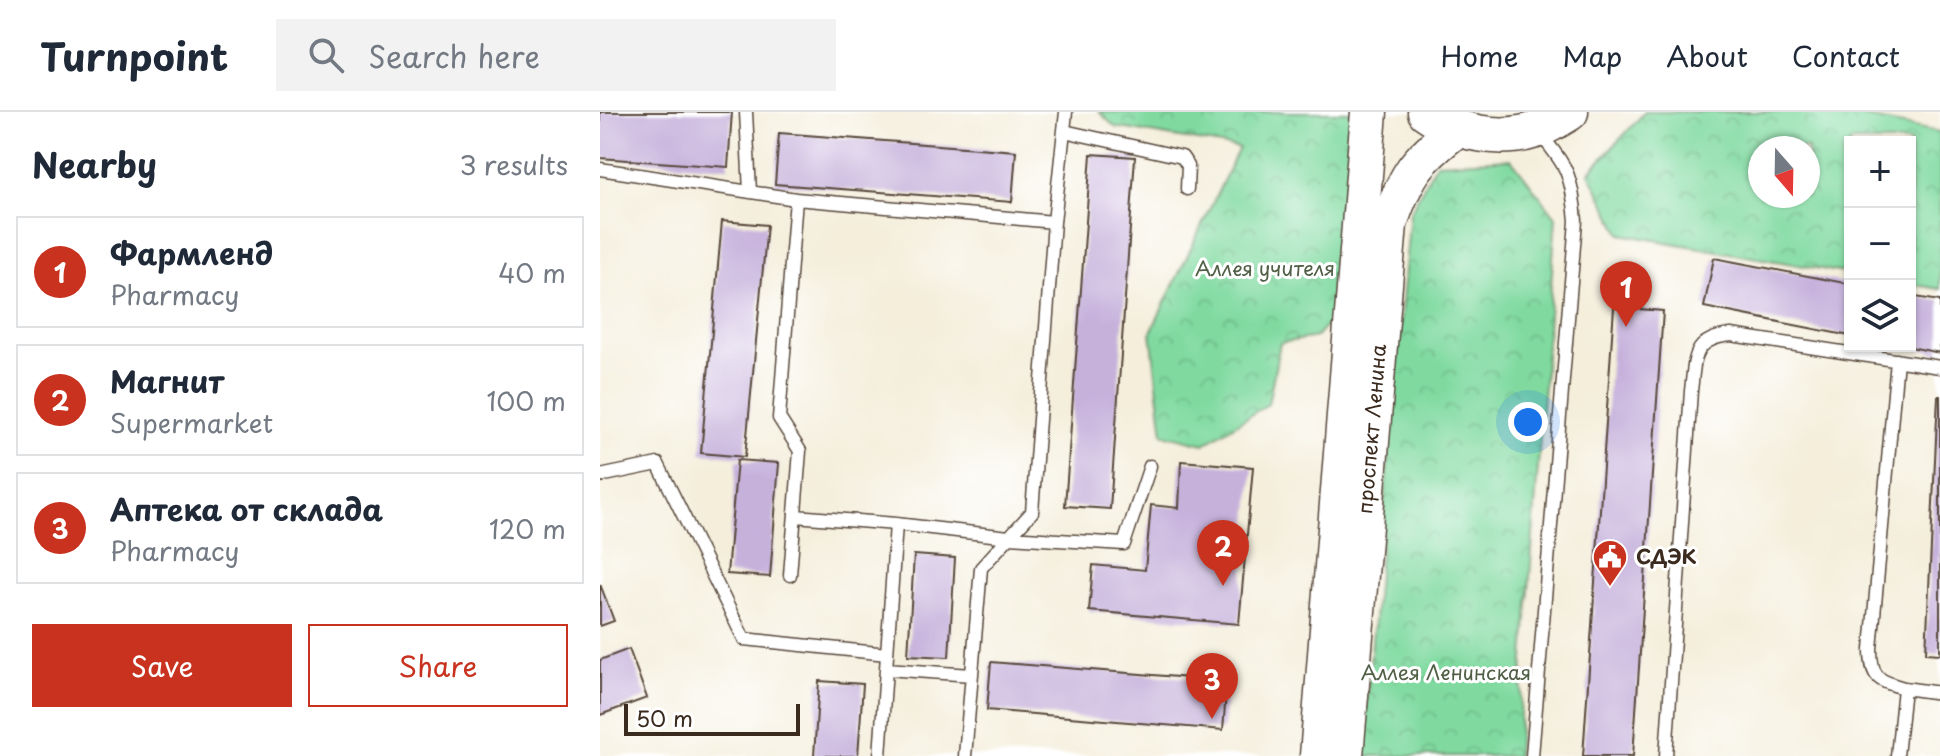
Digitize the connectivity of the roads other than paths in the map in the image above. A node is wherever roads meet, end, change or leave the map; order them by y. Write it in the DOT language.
graph roads {
  1 [pos="746,112"];
  2 [pos="1066,112"];
  3 [pos="1369,112"];
  4 [pos="1426,112"];
  5 [pos="1570,112"];
  6 [pos="1458,128"];
  7 [pos="1536,130"];
  8 [pos="1064,131"];
  9 [pos="600,169"];
  10 [pos="1187,189"];
  11 [pos="750,192"];
  12 [pos="796,199"];
  13 [pos="1054,222"];
  14 [pos="1897,360"];
  15 [pos="1940,367"];
  16 [pos="1150,466"];
  17 [pos="600,476"];
  18 [pos="795,516"];
  19 [pos="896,524"];
  20 [pos="1009,537"];
  21 [pos="790,575"];
  22 [pos="887,654"];
  23 [pos="886,669"];
  24 [pos="972,675"];
  25 [pos="1904,688"];
  26 [pos="1940,693"];
  27 [pos="880,756"];
  28 [pos="965,756"];
  29 [pos="1318,756"];
  30 [pos="1345,756"];
  31 [pos="1532,756"];
  32 [pos="1666,756"];
  33 [pos="1897,756"];
  1 -- 11 [label="lane"];
  2 -- 8 [label="lane"];
  3 -- 29 [label="main road, проспект Ленина"];
  4 -- 6 [label="main road"];
  5 -- 7 [label="main road"];
  6 -- 7 [label="main road"];
  6 -- 30 [label="main road, проспект Ленина"];
  7 -- 31 [label="lane"];
  8 -- 10 [label="lane"];
  8 -- 13 [label="lane"];
  9 -- 11 [label="lane"];
  11 -- 12 [label="lane"];
  12 -- 13 [label="lane"];
  12 -- 18 [label="lane"];
  13 -- 20 [label="lane"];
  14 -- 15 [label="lane"];
  14 -- 25 [label="lane"];
  14 -- 32 [label="lane"];
  16 -- 20 [label="lane"];
  17 -- 22 [label="lane"];
  18 -- 19 [label="lane"];
  18 -- 21 [label="lane"];
  19 -- 20 [label="lane"];
  19 -- 22 [label="lane"];
  20 -- 24 [label="lane"];
  22 -- 23 [label="lane"];
  23 -- 24 [label="lane"];
  23 -- 27 [label="lane"];
  24 -- 28 [label="lane"];
  25 -- 26 [label="lane"];
  25 -- 33 [label="lane"];
}
